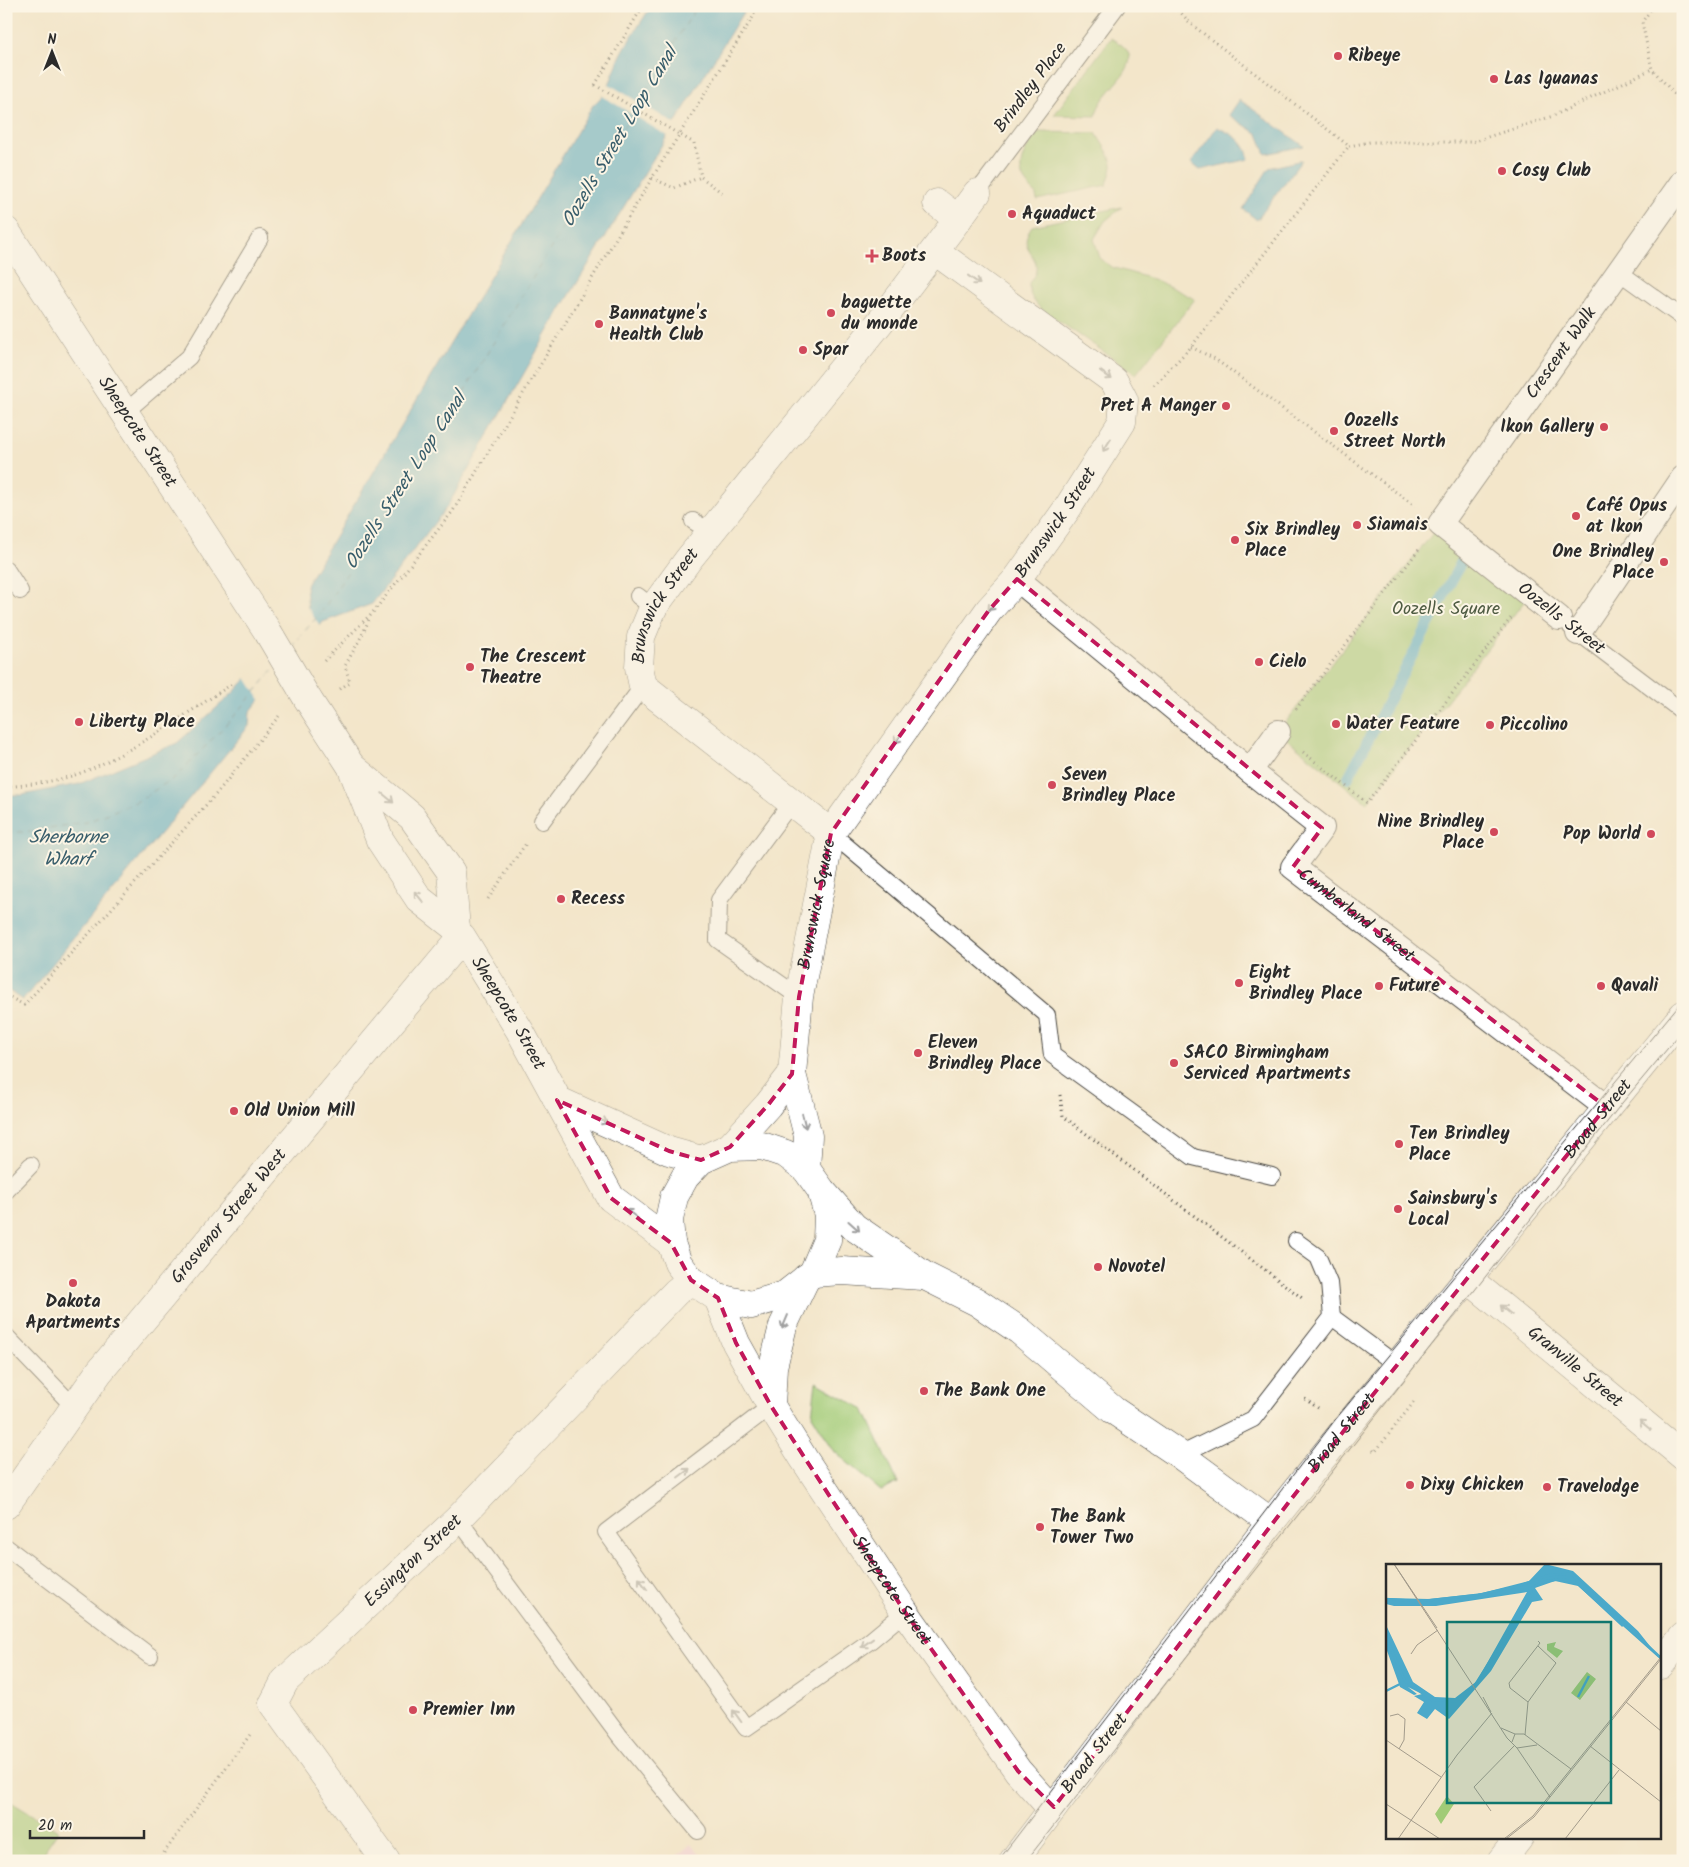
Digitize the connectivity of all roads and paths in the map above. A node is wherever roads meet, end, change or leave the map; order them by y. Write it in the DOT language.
graph roads {
  1 [pos="643,6"];
  2 [pos="760,6"];
  3 [pos="1117,6"];
  4 [pos="1174,6"];
  5 [pos="1653,6"];
  6 [pos="1652,69"];
  7 [pos="1683,92"];
  8 [pos="1677,97"];
  9 [pos="1683,113"];
  10 [pos="1349,146"];
  11 [pos="701,177"];
  12 [pos="652,178"];
  13 [pos="1683,181"];
  14 [pos="977,193"];
  15 [pos="725,195"];
  16 [pos="937,203"];
  17 [pos="958,219"];
  18 [pos="6,231"];
  19 [pos="260,238"];
  20 [pos="935,251"];
  21 [pos="1619,272"];
  22 [pos="1683,318"];
  23 [pos="1191,347"];
  24 [pos="1149,391"];
  25 [pos="124,413"];
  26 [pos="1683,478"];
  27 [pos="1440,524"];
  28 [pos="6,569"];
  29 [pos="1017,579"];
  30 [pos="20,591"];
  31 [pos="1530,594"];
  32 [pos="370,616"];
  33 [pos="1559,618"];
  34 [pos="1578,633"];
  35 [pos="321,664"];
  36 [pos="232,684"];
  37 [pos="643,686"];
  38 [pos="302,705"];
  39 [pos="1683,712"];
  40 [pos="1278,732"];
  41 [pos="351,766"];
  42 [pos="1250,771"];
  43 [pos="6,787"];
  44 [pos="791,803"];
  45 [pos="542,821"];
  46 [pos="831,833"];
  47 [pos="459,932"];
  48 [pos="6,995"];
  49 [pos="799,996"];
  50 [pos="1683,1015"];
  51 [pos="1052,1055"];
  52 [pos="792,1074"];
  53 [pos="557,1100"];
  54 [pos="1606,1108"];
  55 [pos="730,1147"];
  56 [pos="701,1160"];
  57 [pos="31,1166"];
  58 [pos="1272,1176"];
  59 [pos="813,1180"];
  60 [pos="6,1191"];
  61 [pos="1296,1241"];
  62 [pos="671,1243"];
  63 [pos="809,1276"];
  64 [pos="925,1276"];
  65 [pos="1467,1278"];
  66 [pos="691,1280"];
  67 [pos="718,1298"];
  68 [pos="1332,1317"];
  69 [pos="6,1336"];
  70 [pos="1396,1365"];
  71 [pos="771,1406"];
  72 [pos="74,1407"];
  73 [pos="1180,1455"];
  74 [pos="1683,1456"];
  75 [pos="6,1505"];
  76 [pos="458,1519"];
  77 [pos="1271,1522"];
  78 [pos="6,1547"];
  79 [pos="905,1612"];
  80 [pos="1683,1637"];
  81 [pos="150,1656"];
  82 [pos="1662,1663"];
  83 [pos="273,1704"];
  84 [pos="1054,1807"];
  85 [pos="698,1831"];
  86 [pos="1517,1840"];
  87 [pos="158,1861"];
  88 [pos="386,1861"];
  89 [pos="1013,1861"];
  90 [pos="1501,1861"];
  1 -- 11 [label="path, bridge"];
  2 -- 12 [label="path"];
  3 -- 14 [label="lane, Brindley Place"];
  4 -- 10 [label="path"];
  5 -- 6 [label="path"];
  6 -- 8 [label="path"];
  6 -- 10 [label="path"];
  7 -- 8 [label="path"];
  8 -- 9 [label="path"];
  10 -- 23 [label="path"];
  11 -- 12 [label="path"];
  11 -- 15 [label="path"];
  12 -- 32 [label="path"];
  13 -- 21 [label="street, Crescent Walk"];
  14 -- 17 [label="street, Brunswick Street"];
  16 -- 17 [label="street"];
  17 -- 20 [label="street, Brunswick Street"];
  18 -- 25 [label="street, Sheepcote Street"];
  19 -- 25 [label="lane"];
  20 -- 29 [label="street, Brunswick Street, one-way"];
  20 -- 37 [label="street, Brunswick Street"];
  21 -- 22 [label="lane"];
  21 -- 27 [label="street, Crescent Walk"];
  23 -- 24 [label="path"];
  23 -- 27 [label="path"];
  25 -- 38 [label="street, Sheepcote Street, bridge"];
  26 -- 34 [label="street"];
  27 -- 31 [label="street, Oozells Street"];
  27 -- 40 [label="path"];
  28 -- 30 [label="lane"];
  29 -- 42 [label="street, Cumberland Street"];
  29 -- 46 [label="street, Brunswick Street, one-way"];
  31 -- 33 [label="street, Oozells Street"];
  31 -- 40 [label="path"];
  32 -- 35 [label="path"];
  32 -- 38 [label="path"];
  33 -- 34 [label="lane, Oozells Street"];
  34 -- 39 [label="lane, Oozells Street"];
  36 -- 43 [label="path"];
  37 -- 44 [label="street, Brunswick Square"];
  37 -- 45 [label="lane"];
  38 -- 41 [label="street, Sheepcote Street"];
  38 -- 48 [label="path"];
  40 -- 42 [label="street"];
  47 -- 41 [label="street, Sheepcote Street, one-way"];
  41 -- 47 [label="street, Sheepcote Street, one-way"];
  42 -- 54 [label="street, Cumberland Street"];
  44 -- 46 [label="street, Brunswick Square"];
  44 -- 49 [label="lane, Brunswick Square"];
  45 -- 47 [label="path"];
  46 -- 49 [label="street, Brunswick Square"];
  46 -- 51 [label="lane"];
  47 -- 53 [label="street, Sheepcote Street"];
  47 -- 72 [label="street, Grosvenor Street West"];
  49 -- 52 [label="street, Brunswick Square"];
  50 -- 54 [label="street, Broad Street"];
  51 -- 58 [label="lane"];
  51 -- 68 [label="path"];
  52 -- 55 [label="street"];
  52 -- 59 [label="street, Brunswick Square, one-way"];
  53 -- 56 [label="street, one-way"];
  62 -- 53 [label="street, Sheepcote Street, one-way"];
  54 -- 65 [label="street, Broad Street"];
  55 -- 56 [label="street"];
  55 -- 59 [label="street"];
  56 -- 62 [label="street"];
  57 -- 60 [label="lane"];
  59 -- 63 [label="street"];
  59 -- 64 [label="street, one-way"];
  61 -- 68 [label="lane"];
  62 -- 66 [label="street"];
  63 -- 64 [label="street"];
  63 -- 67 [label="street"];
  63 -- 71 [label="street, one-way"];
  64 -- 73 [label="street"];
  65 -- 70 [label="street, Broad Street"];
  74 -- 65 [label="street, Granville Street, one-way"];
  66 -- 67 [label="street"];
  66 -- 76 [label="street, Essington Street"];
  67 -- 71 [label="street, Sheepcote Street"];
  68 -- 70 [label="lane"];
  68 -- 73 [label="lane"];
  69 -- 72 [label="lane"];
  70 -- 77 [label="street, Broad Street"];
  71 -- 79 [label="street, Sheepcote Street"];
  79 -- 71 [label="lane, one-way"];
  72 -- 75 [label="street, Grosvenor Street West"];
  73 -- 77 [label="street"];
  76 -- 83 [label="street, Essington Street"];
  76 -- 85 [label="lane"];
  77 -- 84 [label="street, Broad Street"];
  78 -- 81 [label="lane"];
  79 -- 84 [label="street, Sheepcote Street"];
  80 -- 82 [label="street"];
  83 -- 87 [label="path"];
  83 -- 88 [label="street"];
  84 -- 89 [label="street, Broad Street"];
  86 -- 90 [label="street"];
}
